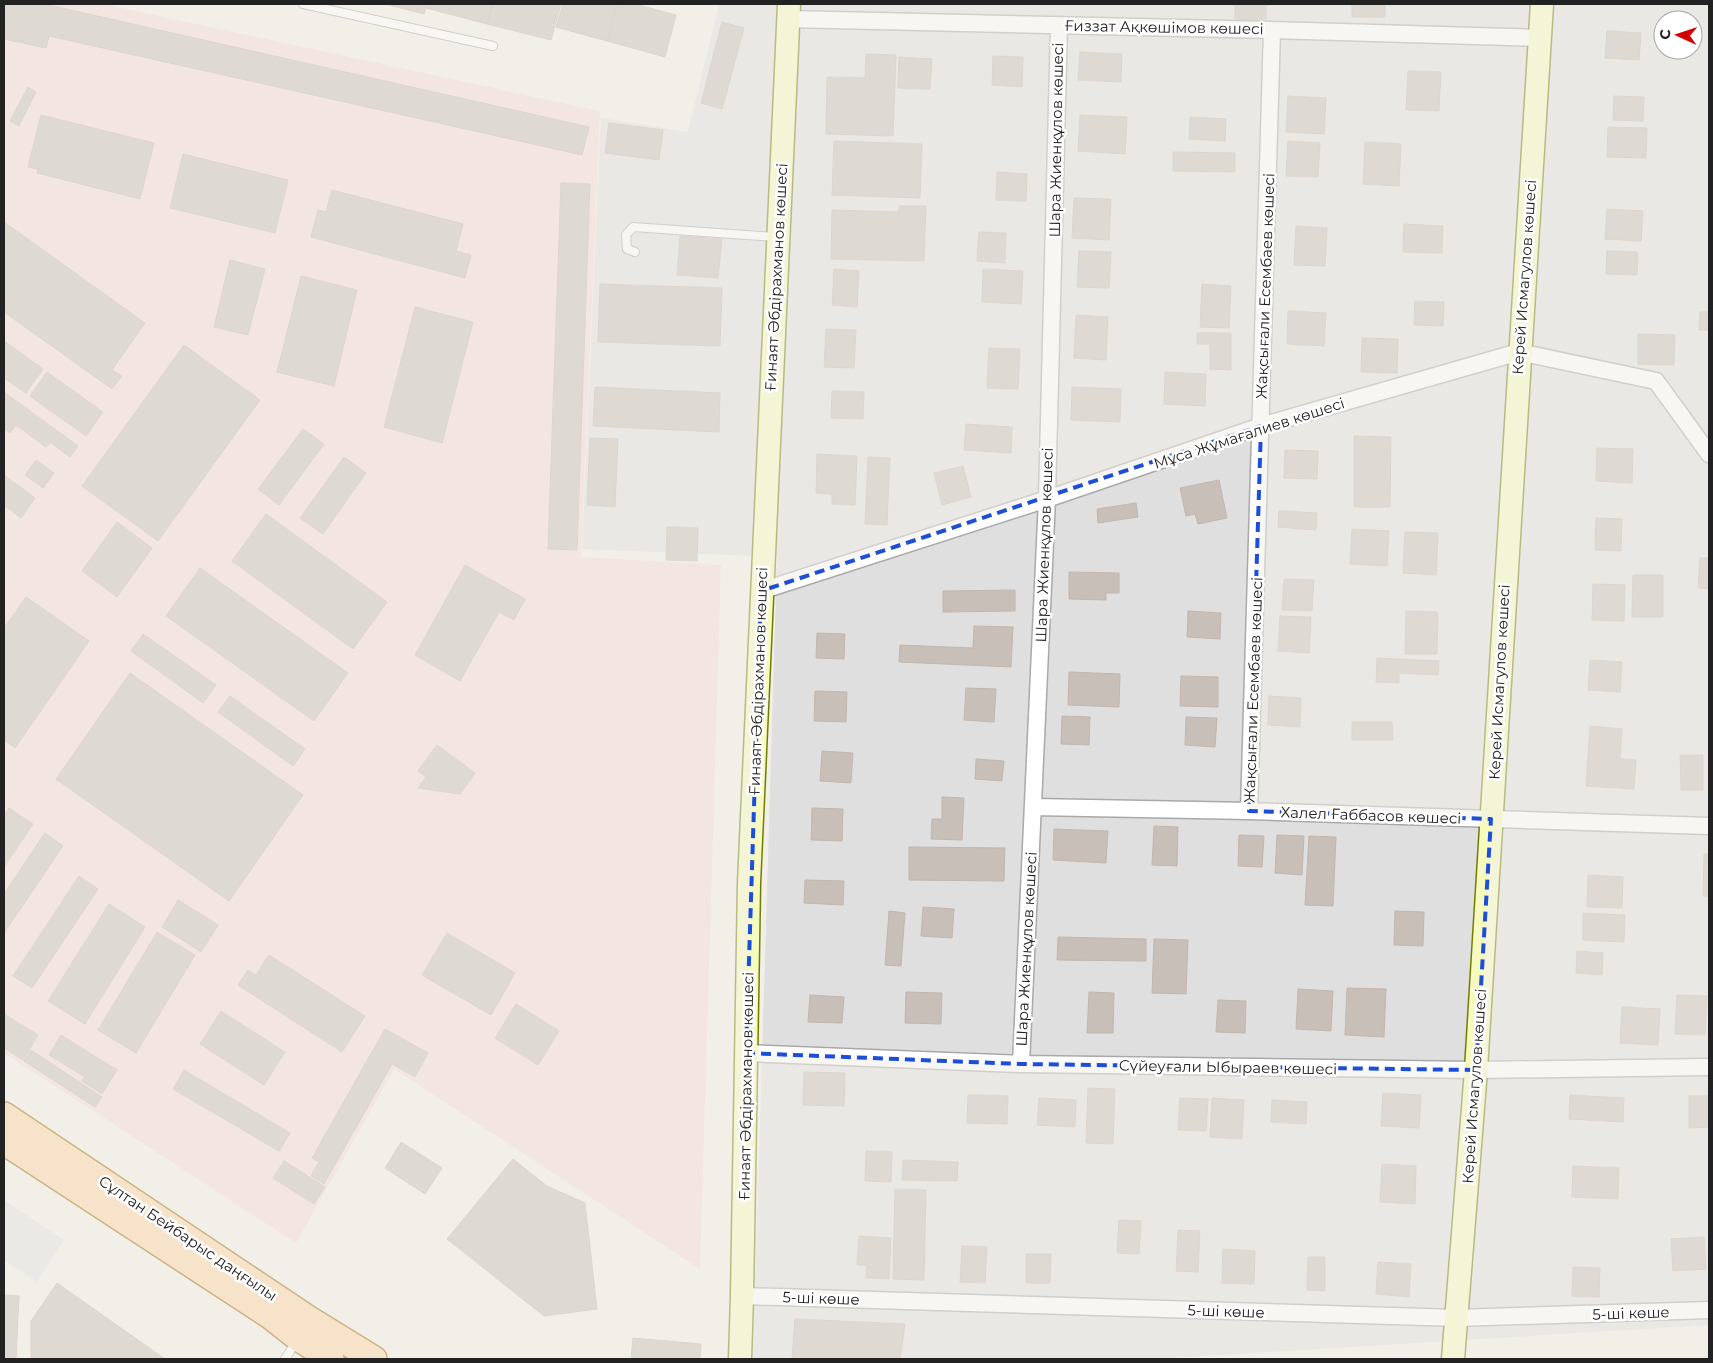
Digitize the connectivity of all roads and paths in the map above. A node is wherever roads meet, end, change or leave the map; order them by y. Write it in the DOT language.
graph roads {
  1 [pos="303,4"];
  2 [pos="1542,4"];
  3 [pos="788,12"];
  4 [pos="1058,25"];
  5 [pos="1272,30"];
  6 [pos="1540,38"];
  7 [pos="494,46"];
  8 [pos="778,237"];
  9 [pos="635,252"];
  10 [pos="1519,352"];
  11 [pos="1261,426"];
  12 [pos="1709,454"];
  13 [pos="1047,500"];
  14 [pos="761,591"];
  15 [pos="1034,807"];
  16 [pos="1249,811"];
  17 [pos="1491,819"];
  18 [pos="1709,826"];
  19 [pos="746,1053"];
  20 [pos="1021,1064"];
  21 [pos="1709,1067"];
  22 [pos="1476,1070"];
  23 [pos="4,1114"];
  24 [pos="4,1142"];
  25 [pos="742,1296"];
  26 [pos="1709,1310"];
  27 [pos="1457,1318"];
  28 [pos="298,1338"];
  29 [pos="285,1359"];
  30 [pos="331,1359"];
  31 [pos="374,1359"];
  32 [pos="740,1359"];
  33 [pos="1454,1359"];
  1 -- 7 [label="lane"];
  2 -- 6 [label="street, Керей Исмагулов көшесі"];
  3 -- 4 [label="street, Ғиззат Ақкөшімов көшесi"];
  3 -- 8 [label="street, Ғинаят Әбдірахманов көшесі"];
  4 -- 5 [label="street, Ғиззат Ақкөшімов көшесi"];
  4 -- 13 [label="street, Шара Жиенқұлов көшесі"];
  5 -- 6 [label="street, Ғиззат Ақкөшімов көшесi"];
  5 -- 11 [label="street, Жақсығали Есембаев көшесi"];
  6 -- 10 [label="street, Керей Исмагулов көшесі"];
  8 -- 9 [label="lane"];
  8 -- 14 [label="street, Ғинаят Әбдірахманов көшесі"];
  10 -- 11 [label="street, Мұса Жұмағалиев көшесі"];
  10 -- 12 [label="street, Мұса Жұмағалиев көшесі"];
  10 -- 17 [label="street, Керей Исмагулов көшесі"];
  11 -- 13 [label="street, Мұса Жұмағалиев көшесі"];
  11 -- 16 [label="street, Жақсығали Есембаев көшесi"];
  13 -- 14 [label="street, Мұса Жұмағалиев көшесі"];
  13 -- 15 [label="street, Шара Жиенқұлов көшесі"];
  14 -- 19 [label="street, Ғинаят Әбдірахманов көшесі"];
  15 -- 16 [label="street, Халел Ғаббасов көшесі"];
  15 -- 20 [label="street, Шара Жиенқұлов көшесі"];
  16 -- 17 [label="street, Халел Ғаббасов көшесі"];
  17 -- 18 [label="street, Халел Ғаббасов көшесі"];
  17 -- 22 [label="street, Керей Исмагулов көшесі"];
  19 -- 20 [label="street, Сүйеуғали Ыбыраев көшесi"];
  19 -- 25 [label="street, Ғинаят Әбдірахманов көшесі"];
  20 -- 22 [label="street, Сүйеуғали Ыбыраев көшесi"];
  21 -- 22 [label="street, Сүйеуғали Ыбыраев көшесi"];
  22 -- 27 [label="street, Керей Исмагулов көшесі"];
  23 -- 31 [label="main road, Сұлтан Бейбарыс даңғылы"];
  24 -- 28 [label="main road, Сұлтан Бейбарыс даңғылы"];
  25 -- 27 [label="street, 5-шi көше"];
  25 -- 32 [label="street, Ғинаят Әбдірахманов көшесі"];
  26 -- 27 [label="street, 5-шi көше"];
  27 -- 33 [label="street, Керей Исмагулов көшесі"];
  28 -- 29 [label="lane"];
  28 -- 30 [label="main road, Сұлтан Бейбарыс даңғылы"];
}
